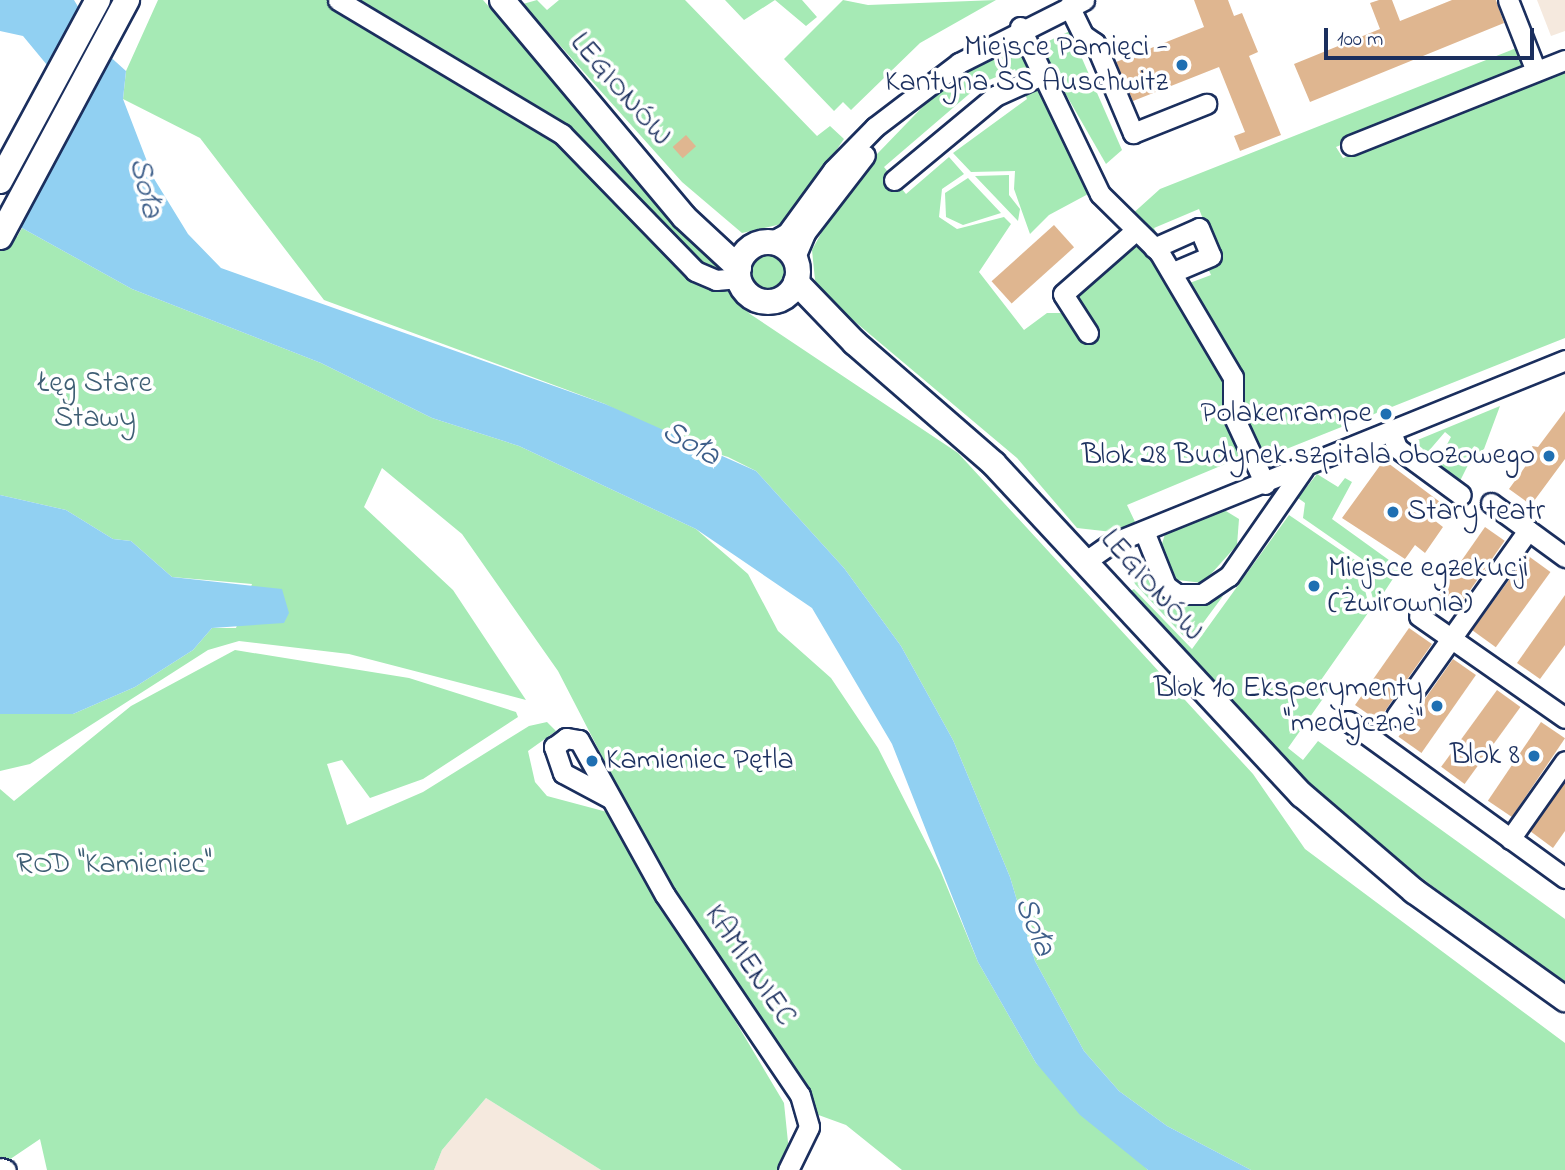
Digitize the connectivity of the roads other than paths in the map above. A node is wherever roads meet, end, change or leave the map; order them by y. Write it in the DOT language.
graph roads {
  1 [pos="98,0"];
  2 [pos="127,0"];
  3 [pos="338,0"];
  4 [pos="502,0"];
  5 [pos="1508,0"];
  6 [pos="1077,3"];
  7 [pos="1020,27"];
  8 [pos="1565,60"];
  9 [pos="1536,71"];
  10 [pos="1042,75"];
  11 [pos="922,92"];
  12 [pos="1206,104"];
  13 [pos="1351,145"];
  14 [pos="894,180"];
  15 [pos="0,181"];
  16 [pos="663,188"];
  17 [pos="1135,231"];
  18 [pos="0,237"];
  19 [pos="763,244"];
  20 [pos="1154,248"];
  21 [pos="1173,272"];
  22 [pos="739,273"];
  23 [pos="791,279"];
  24 [pos="1088,333"];
  25 [pos="1565,360"];
  26 [pos="1391,432"];
  27 [pos="1304,468"];
  28 [pos="1265,484"];
  29 [pos="1461,495"];
  30 [pos="1491,503"];
  31 [pos="1528,530"];
  32 [pos="1144,531"];
  33 [pos="1565,556"];
  34 [pos="1087,561"];
  35 [pos="1419,616"];
  36 [pos="1451,639"];
  37 [pos="1396,716"];
  38 [pos="1565,718"];
  39 [pos="1348,721"];
  40 [pos="1565,761"];
  41 [pos="610,798"];
  42 [pos="1510,839"];
  43 [pos="1565,878"];
  44 [pos="1565,999"];
  45 [pos="0,1168"];
  46 [pos="6,1170"];
  47 [pos="788,1170"];
  1 -- 15 [label="main road"];
  2 -- 18 [label="main road"];
  3 -- 22 [label="street"];
  4 -- 16 [label="main road, LEGIONÓW"];
  5 -- 9 [label="street"];
  6 -- 7 [label="street"];
  6 -- 12 [label="street"];
  7 -- 10 [label="street"];
  7 -- 11 [label="street"];
  8 -- 9 [label="street"];
  9 -- 13 [label="street"];
  10 -- 14 [label="street"];
  10 -- 17 [label="street"];
  11 -- 19 [label="street"];
  11 -- 23 [label="street"];
  16 -- 19 [label="main road, LEGIONÓW"];
  16 -- 22 [label="main road, LEGIONÓW"];
  17 -- 20 [label="street"];
  17 -- 24 [label="street"];
  19 -- 22 [label="main road"];
  19 -- 23 [label="main road, LEGIONÓW"];
  20 -- 21 [label="street"];
  20 -- 21 [label="street"];
  21 -- 28 [label="street"];
  22 -- 23 [label="main road, LEGIONÓW"];
  23 -- 34 [label="main road, LEGIONÓW"];
  25 -- 26 [label="street"];
  26 -- 27 [label="street"];
  26 -- 29 [label="street"];
  27 -- 28 [label="street"];
  27 -- 32 [label="street"];
  28 -- 32 [label="street"];
  30 -- 31 [label="street"];
  31 -- 33 [label="street"];
  31 -- 36 [label="street"];
  32 -- 34 [label="street"];
  34 -- 44 [label="main road, LEGIONÓW"];
  35 -- 36 [label="street"];
  36 -- 37 [label="street"];
  36 -- 38 [label="street"];
  39 -- 42 [label="street"];
  40 -- 42 [label="street"];
  41 -- 47 [label="street, KAMIENIEC"];
  42 -- 43 [label="street"];
  45 -- 46 [label="street"];
}
